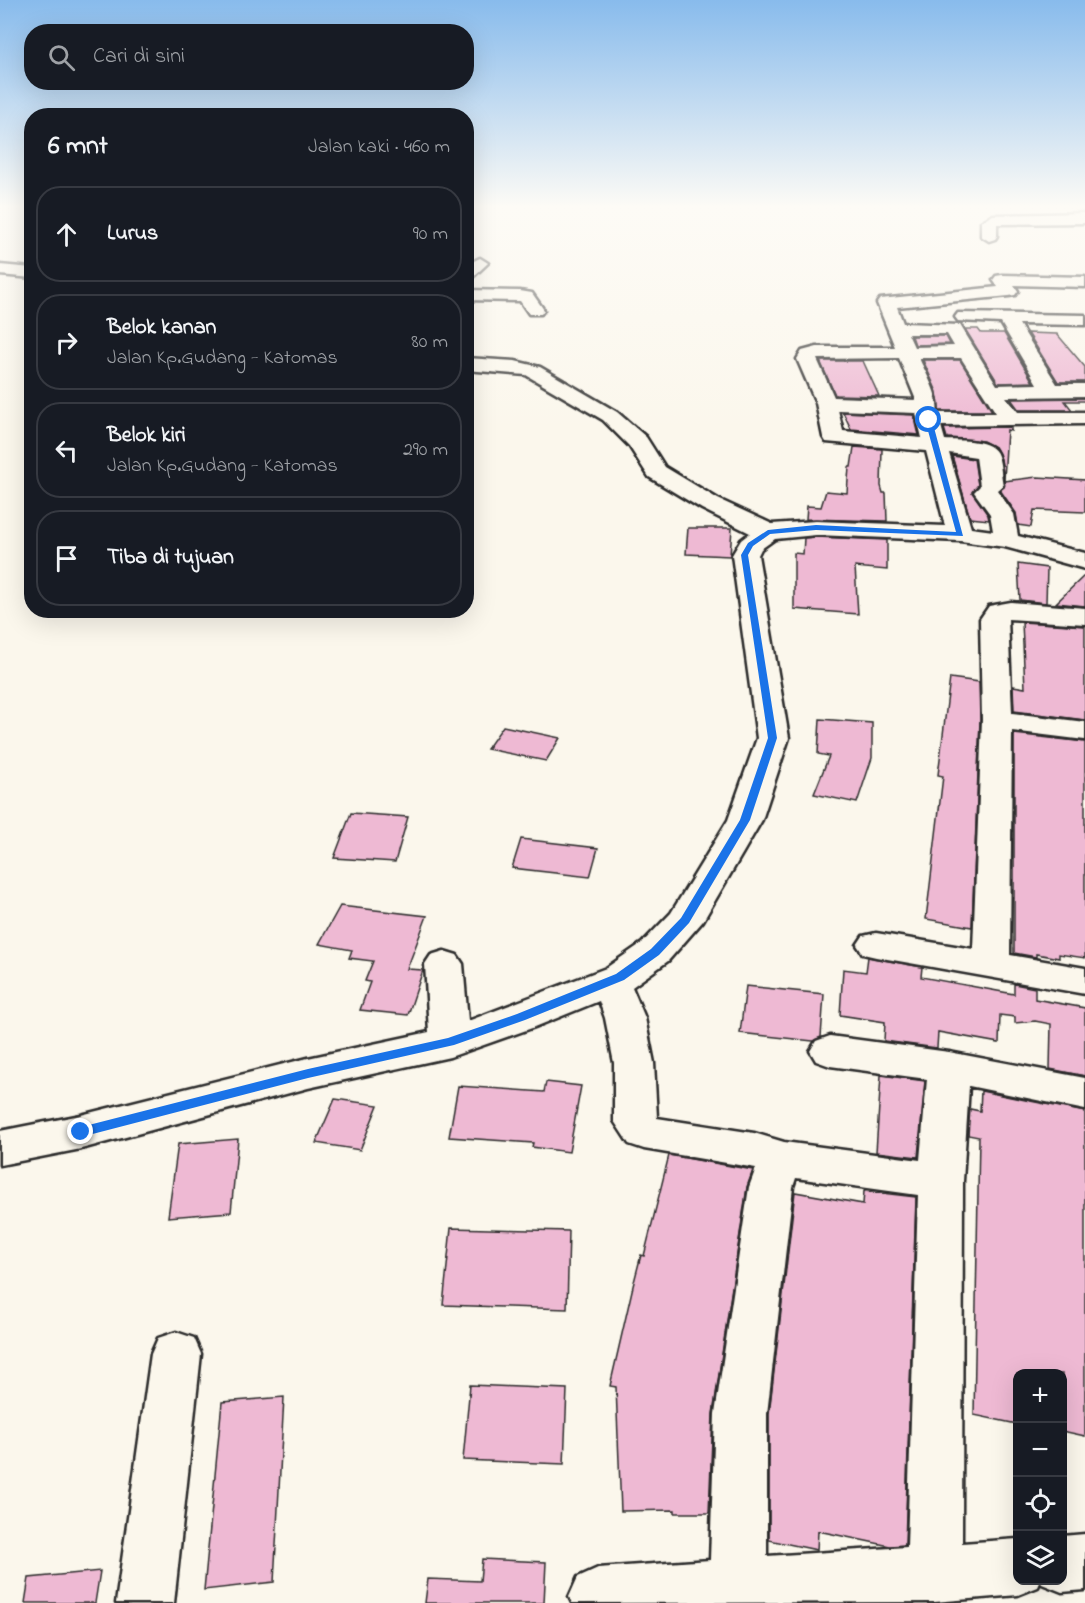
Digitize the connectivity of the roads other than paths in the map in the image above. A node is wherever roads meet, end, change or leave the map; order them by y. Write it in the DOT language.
graph roads {
  1 [pos="1085,282"];
  2 [pos="1005,290"];
  3 [pos="474,295"];
  4 [pos="1037,298"];
  5 [pos="535,310"];
  6 [pos="964,317"];
  7 [pos="1085,320"];
  8 [pos="1018,321"];
  9 [pos="897,328"];
  10 [pos="966,352"];
  11 [pos="908,353"];
  12 [pos="474,365"];
  13 [pos="1051,390"];
  14 [pos="1085,390"];
  15 [pos="994,394"];
  16 [pos="826,403"];
  17 [pos="939,404"];
  18 [pos="1085,418"];
  19 [pos="1013,420"];
  20 [pos="935,445"];
  21 [pos="768,532"];
  22 [pos="960,534"];
  23 [pos="1006,540"];
  24 [pos="1085,561"];
  25 [pos="1085,616"];
  26 [pos="997,720"];
  27 [pos="1085,731"];
  28 [pos="876,945"];
  29 [pos="444,964"];
  30 [pos="991,964"];
  31 [pos="610,980"];
  32 [pos="1085,981"];
  33 [pos="450,1042"];
  34 [pos="830,1051"];
  35 [pos="950,1067"];
  36 [pos="1085,1094"];
  37 [pos="0,1148"];
  38 [pos="784,1159"];
  39 [pos="940,1181"];
  40 [pos="176,1354"];
  41 [pos="1085,1562"];
  42 [pos="1067,1564"];
  43 [pos="1013,1567"];
  44 [pos="934,1574"];
  45 [pos="738,1588"];
  46 [pos="598,1597"];
  47 [pos="145,1603"];
  1 -- 2 [label="street"];
  2 -- 4 [label="street"];
  2 -- 8 [label="street"];
  2 -- 9 [label="street"];
  3 -- 5 [label="street"];
  6 -- 8 [label="street"];
  7 -- 8 [label="street"];
  8 -- 13 [label="street"];
  9 -- 10 [label="street"];
  9 -- 11 [label="street"];
  10 -- 11 [label="street"];
  10 -- 15 [label="street"];
  11 -- 16 [label="street"];
  11 -- 17 [label="street"];
  12 -- 21 [label="street"];
  13 -- 14 [label="street"];
  13 -- 15 [label="street"];
  15 -- 17 [label="street"];
  15 -- 19 [label="street"];
  16 -- 17 [label="street"];
  16 -- 20 [label="street"];
  17 -- 19 [label="street"];
  17 -- 20 [label="street"];
  18 -- 19 [label="street"];
  20 -- 22 [label="street"];
  20 -- 23 [label="street"];
  21 -- 22 [label="street"];
  21 -- 31 [label="street"];
  22 -- 23 [label="street"];
  23 -- 24 [label="street"];
  25 -- 26 [label="street"];
  26 -- 27 [label="street"];
  26 -- 30 [label="street"];
  28 -- 30 [label="street"];
  29 -- 33 [label="street"];
  30 -- 32 [label="street"];
  31 -- 33 [label="street"];
  31 -- 38 [label="street"];
  33 -- 37 [label="street"];
  34 -- 35 [label="street"];
  35 -- 36 [label="street"];
  35 -- 39 [label="street"];
  38 -- 39 [label="street"];
  38 -- 45 [label="street"];
  39 -- 44 [label="street"];
  40 -- 47 [label="street"];
  41 -- 42 [label="street"];
  43 -- 44 [label="street"];
  44 -- 45 [label="street"];
  45 -- 46 [label="street"];
}
